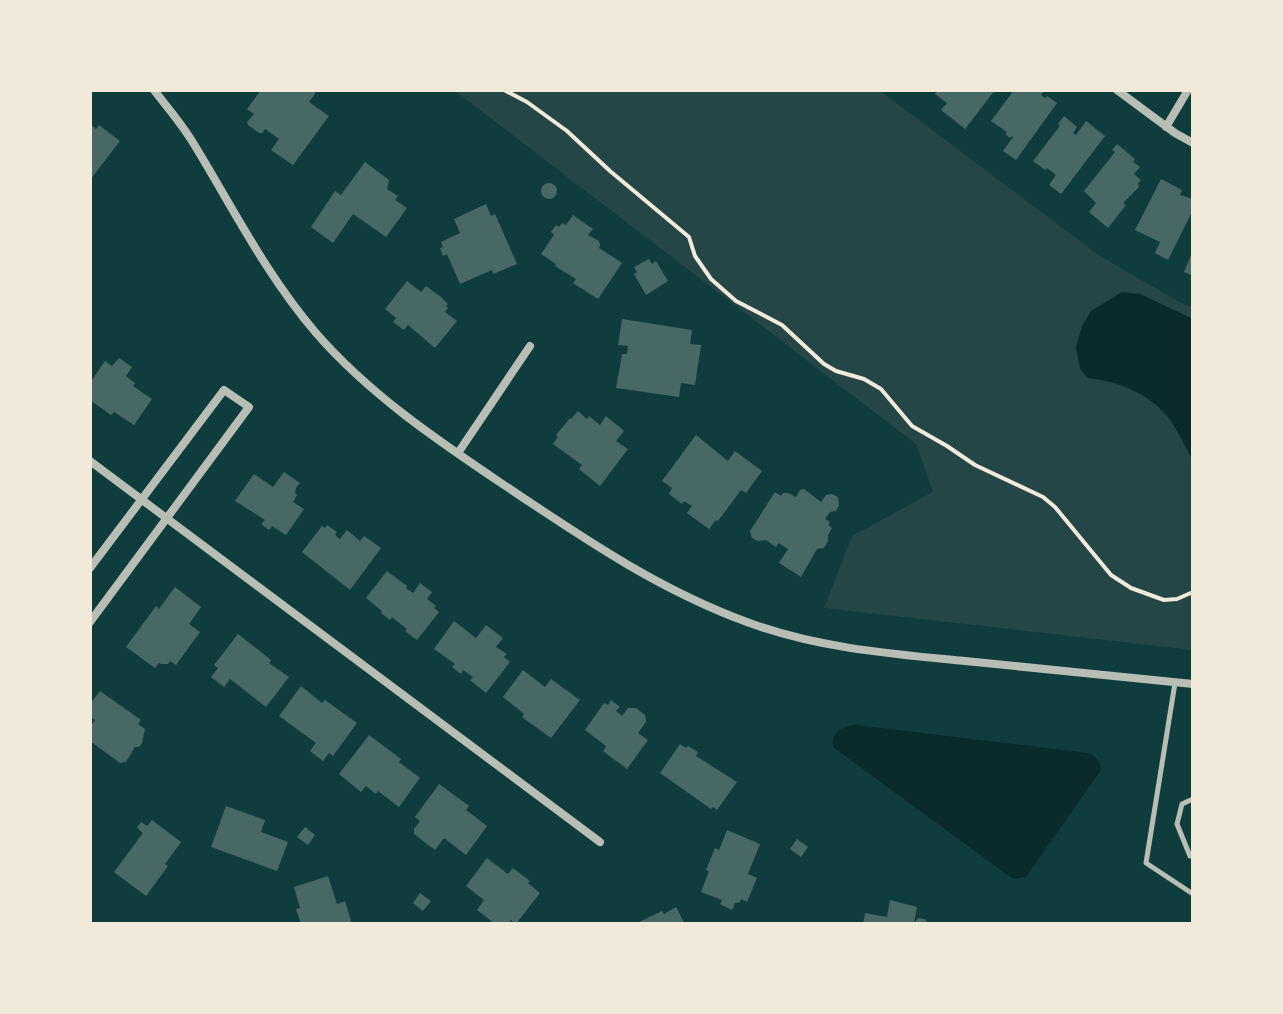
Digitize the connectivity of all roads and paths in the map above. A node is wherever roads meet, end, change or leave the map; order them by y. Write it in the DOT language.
graph roads {
  1 [pos="154,90"];
  2 [pos="504,90"];
  3 [pos="1117,90"];
  4 [pos="1188,90"];
  5 [pos="1166,127"];
  6 [pos="1193,143"];
  7 [pos="530,346"];
  8 [pos="458,453"];
  9 [pos="90,461"];
  10 [pos="141,499"];
  11 [pos="166,517"];
  12 [pos="90,568"];
  13 [pos="1193,592"];
  14 [pos="90,622"];
  15 [pos="1175,682"];
  16 [pos="1193,684"];
  17 [pos="1193,799"];
  18 [pos="600,842"];
  19 [pos="1190,856"];
  20 [pos="1193,894"];
  1 -- 8 [label="street"];
  2 -- 13 [label="path"];
  3 -- 5 [label="street"];
  4 -- 5 [label="street"];
  5 -- 6 [label="street"];
  7 -- 8 [label="street"];
  8 -- 15 [label="street"];
  9 -- 10 [label="street"];
  10 -- 11 [label="street"];
  10 -- 11 [label="street"];
  10 -- 12 [label="street"];
  11 -- 14 [label="street"];
  11 -- 18 [label="street"];
  15 -- 16 [label="street"];
  15 -- 20 [label="lane"];
  17 -- 19 [label="lane"];
}
